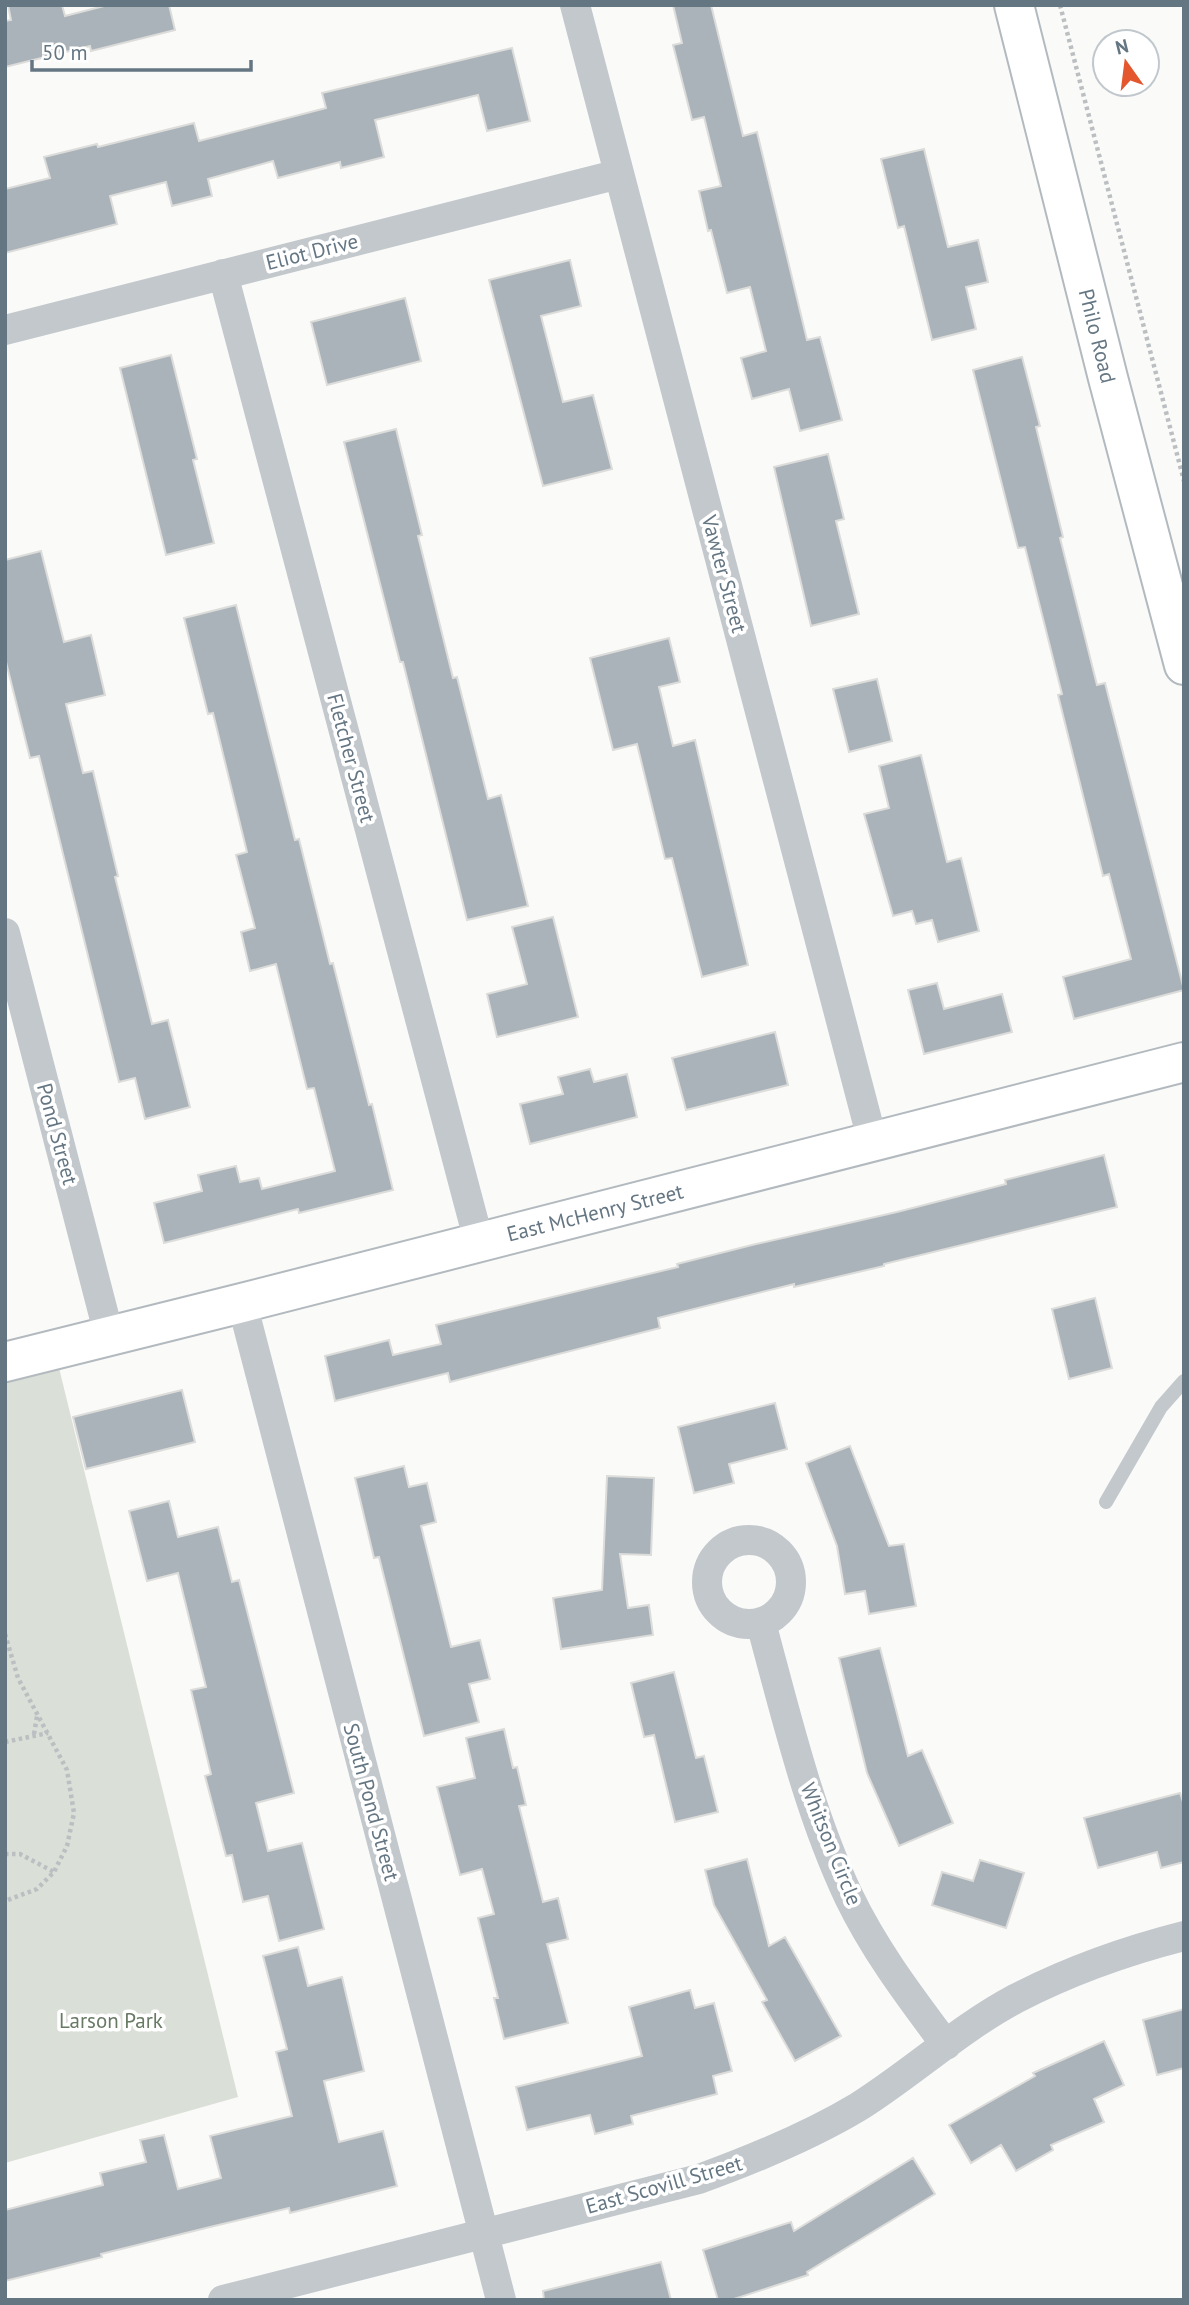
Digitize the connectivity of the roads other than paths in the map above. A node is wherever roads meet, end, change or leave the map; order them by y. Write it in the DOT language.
graph roads {
  1 [pos="575,5"];
  2 [pos="1014,5"];
  3 [pos="619,174"];
  4 [pos="223,274"];
  5 [pos="5,330"];
  6 [pos="1184,666"];
  7 [pos="5,933"];
  8 [pos="1184,1062"];
  9 [pos="873,1143"];
  10 [pos="479,1242"];
  11 [pos="242,1303"];
  12 [pos="109,1335"];
  13 [pos="5,1362"];
  14 [pos="1184,1381"];
  15 [pos="1106,1502"];
  16 [pos="761,1623"];
  17 [pos="1184,1936"];
  18 [pos="946,2045"];
  19 [pos="483,2234"];
  20 [pos="223,2300"];
  21 [pos="501,2300"];
  1 -- 3 [label="street, Vawter Street"];
  2 -- 6 [label="street, Philo Road"];
  3 -- 4 [label="street, Eliot Drive"];
  3 -- 9 [label="street, Vawter Street"];
  4 -- 5 [label="street, Eliot Drive"];
  4 -- 10 [label="street, Fletcher Street"];
  7 -- 12 [label="street, Pond Street"];
  8 -- 9 [label="street, East McHenry Street"];
  9 -- 10 [label="street, East McHenry Street"];
  10 -- 11 [label="street, East McHenry Street"];
  11 -- 12 [label="street, East McHenry Street"];
  11 -- 19 [label="street, South Pond Street"];
  12 -- 13 [label="street, East McHenry Street"];
  14 -- 15 [label="lane"];
  16 -- 18 [label="street, Whitson Circle"];
  17 -- 18 [label="street, East Scovill Street"];
  18 -- 19 [label="street, East Scovill Street"];
  19 -- 20 [label="street, East Scovill Street"];
  19 -- 21 [label="street, South Pond Street"];
}
